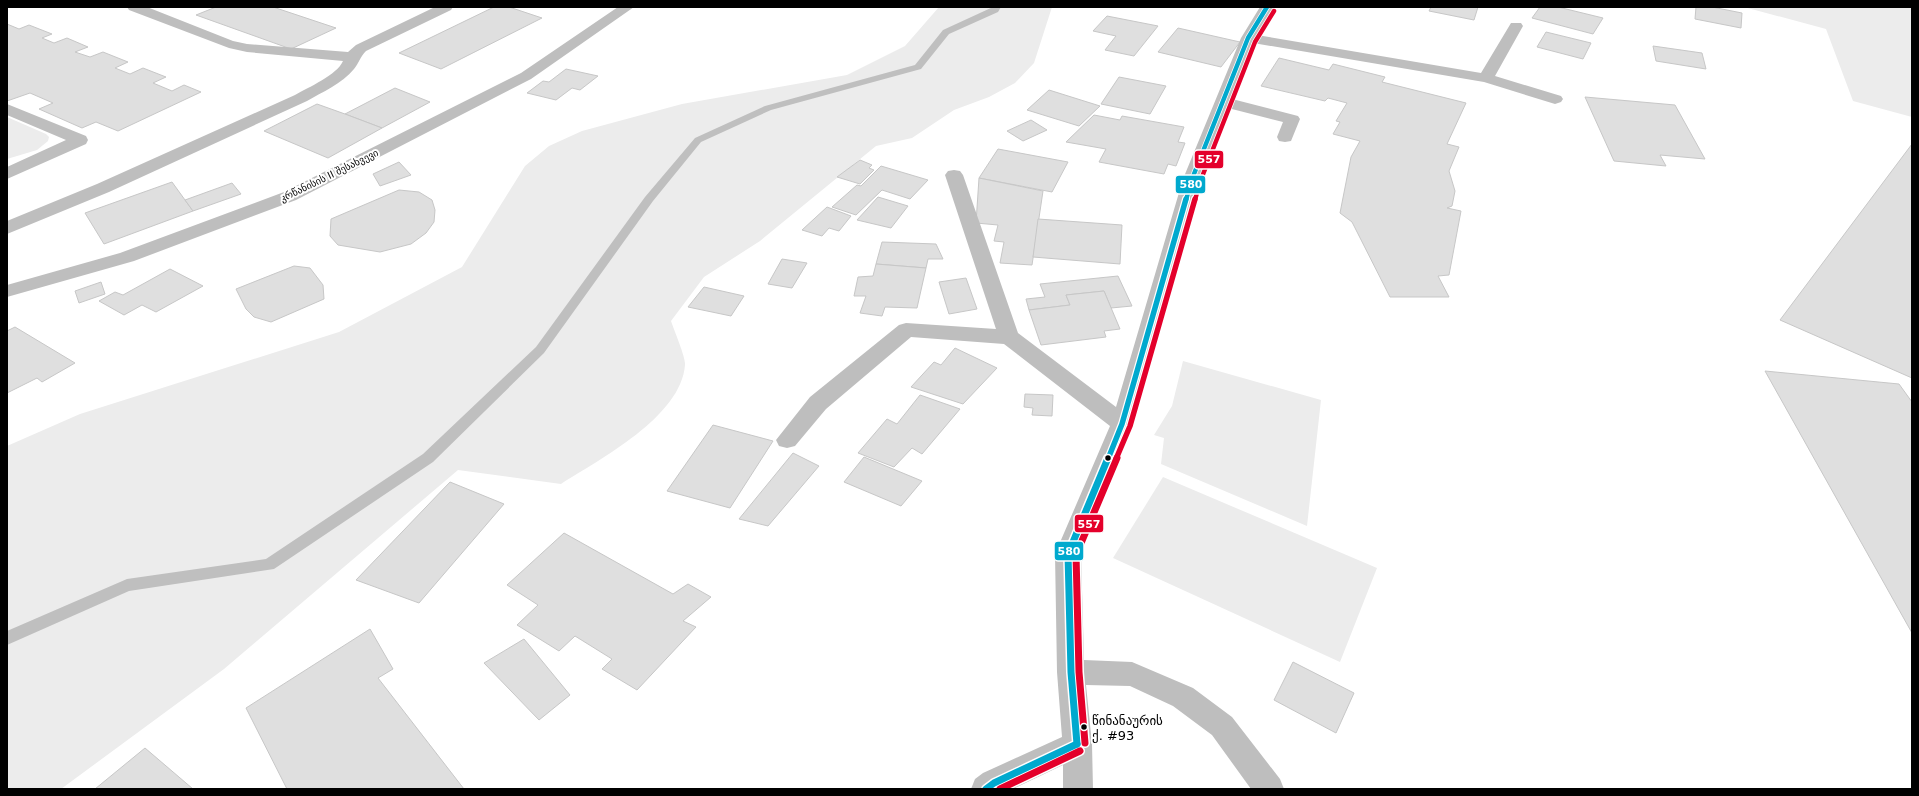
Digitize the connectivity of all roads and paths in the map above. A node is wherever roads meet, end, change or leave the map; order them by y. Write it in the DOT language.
graph roads {
  1 [pos="134,7"];
  2 [pos="446,7"];
  3 [pos="627,7"];
  4 [pos="1267,7"];
  5 [pos="1516,26"];
  6 [pos="1248,38"];
  7 [pos="352,57"];
  8 [pos="1486,78"];
  9 [pos="1555,99"];
  10 [pos="1223,102"];
  11 [pos="7,109"];
  12 [pos="1285,137"];
  13 [pos="7,174"];
  14 [pos="954,175"];
  15 [pos="7,228"];
  16 [pos="7,291"];
  17 [pos="1009,337"];
  18 [pos="1122,424"];
  19 [pos="787,440"];
  20 [pos="1071,672"];
  21 [pos="1077,744"];
  22 [pos="986,789"];
  23 [pos="1078,789"];
  24 [pos="1269,789"];
  1 -- 7 [label="street"];
  2 -- 7 [label="street"];
  3 -- 16 [label="street, კრწანისის II შესახვევი"];
  4 -- 6 [label="street"];
  5 -- 8 [label="street"];
  6 -- 8 [label="street"];
  6 -- 10 [label="street"];
  7 -- 15 [label="street"];
  8 -- 9 [label="street"];
  10 -- 12 [label="street"];
  10 -- 18 [label="street"];
  11 -- 13 [label="street"];
  14 -- 17 [label="street"];
  17 -- 18 [label="street"];
  17 -- 19 [label="street"];
  18 -- 20 [label="street"];
  20 -- 21 [label="street"];
  20 -- 24 [label="street"];
  21 -- 22 [label="street"];
  21 -- 23 [label="street"];
}
